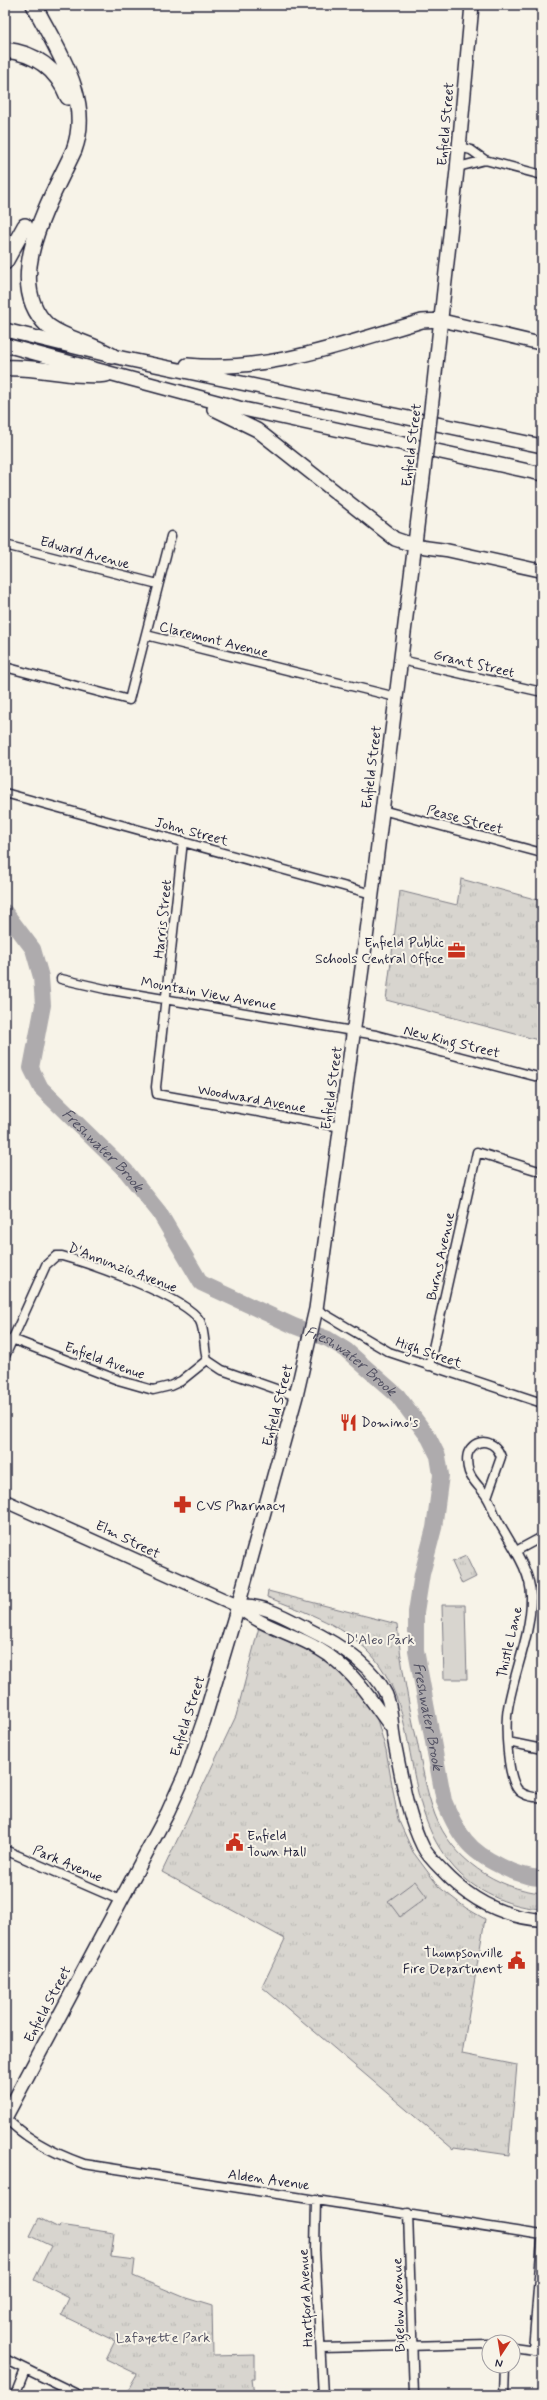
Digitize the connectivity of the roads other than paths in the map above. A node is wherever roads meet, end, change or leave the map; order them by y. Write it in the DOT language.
graph roads {
  1 [pos="34,5"];
  2 [pos="472,5"];
  3 [pos="5,50"];
  4 [pos="459,147"];
  5 [pos="485,160"];
  6 [pos="458,167"];
  7 [pos="542,175"];
  8 [pos="5,262"];
  9 [pos="440,320"];
  10 [pos="5,330"];
  11 [pos="542,344"];
  12 [pos="5,345"];
  13 [pos="112,356"];
  14 [pos="160,366"];
  15 [pos="5,368"];
  16 [pos="106,374"];
  17 [pos="187,396"];
  18 [pos="542,446"];
  19 [pos="542,474"];
  20 [pos="171,536"];
  21 [pos="5,544"];
  22 [pos="416,546"];
  23 [pos="542,571"];
  24 [pos="158,584"];
  25 [pos="146,635"];
  26 [pos="401,660"];
  27 [pos="5,666"];
  28 [pos="542,692"];
  29 [pos="396,698"];
  30 [pos="5,793"];
  31 [pos="382,810"];
  32 [pos="183,841"];
  33 [pos="542,853"];
  34 [pos="372,894"];
  35 [pos="61,979"];
  36 [pos="167,999"];
  37 [pos="354,1031"];
  38 [pos="542,1078"];
  39 [pos="157,1094"];
  40 [pos="341,1127"];
  41 [pos="542,1172"];
  42 [pos="316,1309"];
  43 [pos="12,1339"];
  44 [pos="5,1356"];
  45 [pos="207,1360"];
  46 [pos="430,1366"];
  47 [pos="296,1396"];
  48 [pos="542,1402"];
  49 [pos="488,1497"];
  50 [pos="5,1500"];
  51 [pos="542,1537"];
  52 [pos="516,1551"];
  53 [pos="238,1606"];
  54 [pos="508,1742"];
  55 [pos="542,1748"];
  56 [pos="542,1798"];
  57 [pos="5,1850"];
  58 [pos="120,1900"];
  59 [pos="542,1920"];
  60 [pos="5,2117"];
  61 [pos="316,2199"];
  62 [pos="408,2214"];
  63 [pos="542,2235"];
  64 [pos="542,2240"];
  65 [pos="481,2344"];
  66 [pos="412,2345"];
  67 [pos="321,2348"];
  68 [pos="521,2348"];
  69 [pos="533,2350"];
  70 [pos="542,2351"];
  71 [pos="5,2360"];
  72 [pos="25,2370"];
  73 [pos="505,2374"];
  74 [pos="15,2395"];
  75 [pos="79,2395"];
  76 [pos="322,2395"];
  77 [pos="414,2395"];
  78 [pos="504,2395"];
  1 -- 13 [label="highway"];
  2 -- 4 [label="main road, Enfield Street"];
  3 -- 8 [label="highway"];
  4 -- 5 [label="street"];
  4 -- 6 [label="main road, Enfield Street"];
  5 -- 6 [label="street"];
  5 -- 7 [label="street"];
  6 -- 9 [label="main road, Enfield Street"];
  9 -- 11 [label="main road"];
  9 -- 14 [label="main road"];
  9 -- 22 [label="main road, Enfield Street, bridge"];
  10 -- 13 [label="main road"];
  12 -- 16 [label="main road"];
  13 -- 14 [label="main road"];
  14 -- 18 [label="main road"];
  15 -- 16 [label="highway"];
  16 -- 17 [label="main road"];
  17 -- 19 [label="main road"];
  17 -- 22 [label="main road"];
  20 -- 24 [label="street"];
  21 -- 24 [label="street, Edward Avenue"];
  22 -- 23 [label="main road"];
  22 -- 26 [label="main road, Enfield Street"];
  24 -- 25 [label="street"];
  25 -- 27 [label="street, Claremont Avenue"];
  25 -- 29 [label="street, Claremont Avenue"];
  26 -- 28 [label="street, Grant Street"];
  26 -- 29 [label="main road, Enfield Street"];
  29 -- 31 [label="main road, Enfield Street"];
  30 -- 32 [label="street, John Street"];
  31 -- 33 [label="street, Pease Street"];
  31 -- 34 [label="main road, Enfield Street"];
  32 -- 34 [label="street, John Street"];
  32 -- 36 [label="street, Harris Street"];
  34 -- 37 [label="main road, Enfield Street"];
  35 -- 36 [label="street, Mountain View Avenue"];
  36 -- 37 [label="street, Mountain View Avenue"];
  36 -- 39 [label="street, Harris Street"];
  37 -- 38 [label="street, New King Street"];
  37 -- 40 [label="main road, Enfield Street"];
  39 -- 40 [label="street, Woodward Avenue"];
  40 -- 42 [label="main road, Enfield Street"];
  41 -- 46 [label="street, Burns Avenue"];
  42 -- 46 [label="street, High Street"];
  42 -- 47 [label="main road, Enfield Street"];
  43 -- 44 [label="street, D'Annunzio Avenue"];
  43 -- 45 [label="street, Enfield Avenue"];
  43 -- 45 [label="street, D'Annunzio Avenue"];
  45 -- 47 [label="street"];
  46 -- 48 [label="street, High Street"];
  47 -- 53 [label="main road, Enfield Street"];
  49 -- 49 [label="street, Thistle Lane"];
  49 -- 52 [label="street, Thistle Lane"];
  50 -- 53 [label="main road, Elm Street"];
  51 -- 52 [label="street"];
  52 -- 54 [label="street, Thistle Lane"];
  53 -- 58 [label="main road, Enfield Street"];
  53 -- 59 [label="main road, Elm Street"];
  54 -- 55 [label="street"];
  54 -- 56 [label="street, Thistle Lane"];
  57 -- 58 [label="street, Park Avenue"];
  58 -- 60 [label="main road, Enfield Street"];
  60 -- 61 [label="street, Alden Avenue"];
  61 -- 62 [label="street, Alden Avenue"];
  61 -- 67 [label="street, Hartford Avenue"];
  62 -- 63 [label="street, Alden Avenue"];
  62 -- 66 [label="street, Bigelow Avenue"];
  64 -- 69 [label="street"];
  65 -- 66 [label="street"];
  66 -- 67 [label="street"];
  66 -- 77 [label="street, Bigelow Avenue"];
  67 -- 76 [label="street, Hartford Avenue"];
  68 -- 69 [label="street"];
  69 -- 70 [label="street"];
  71 -- 72 [label="street"];
  72 -- 74 [label="street"];
  72 -- 75 [label="street"];
  73 -- 78 [label="street"];
}
